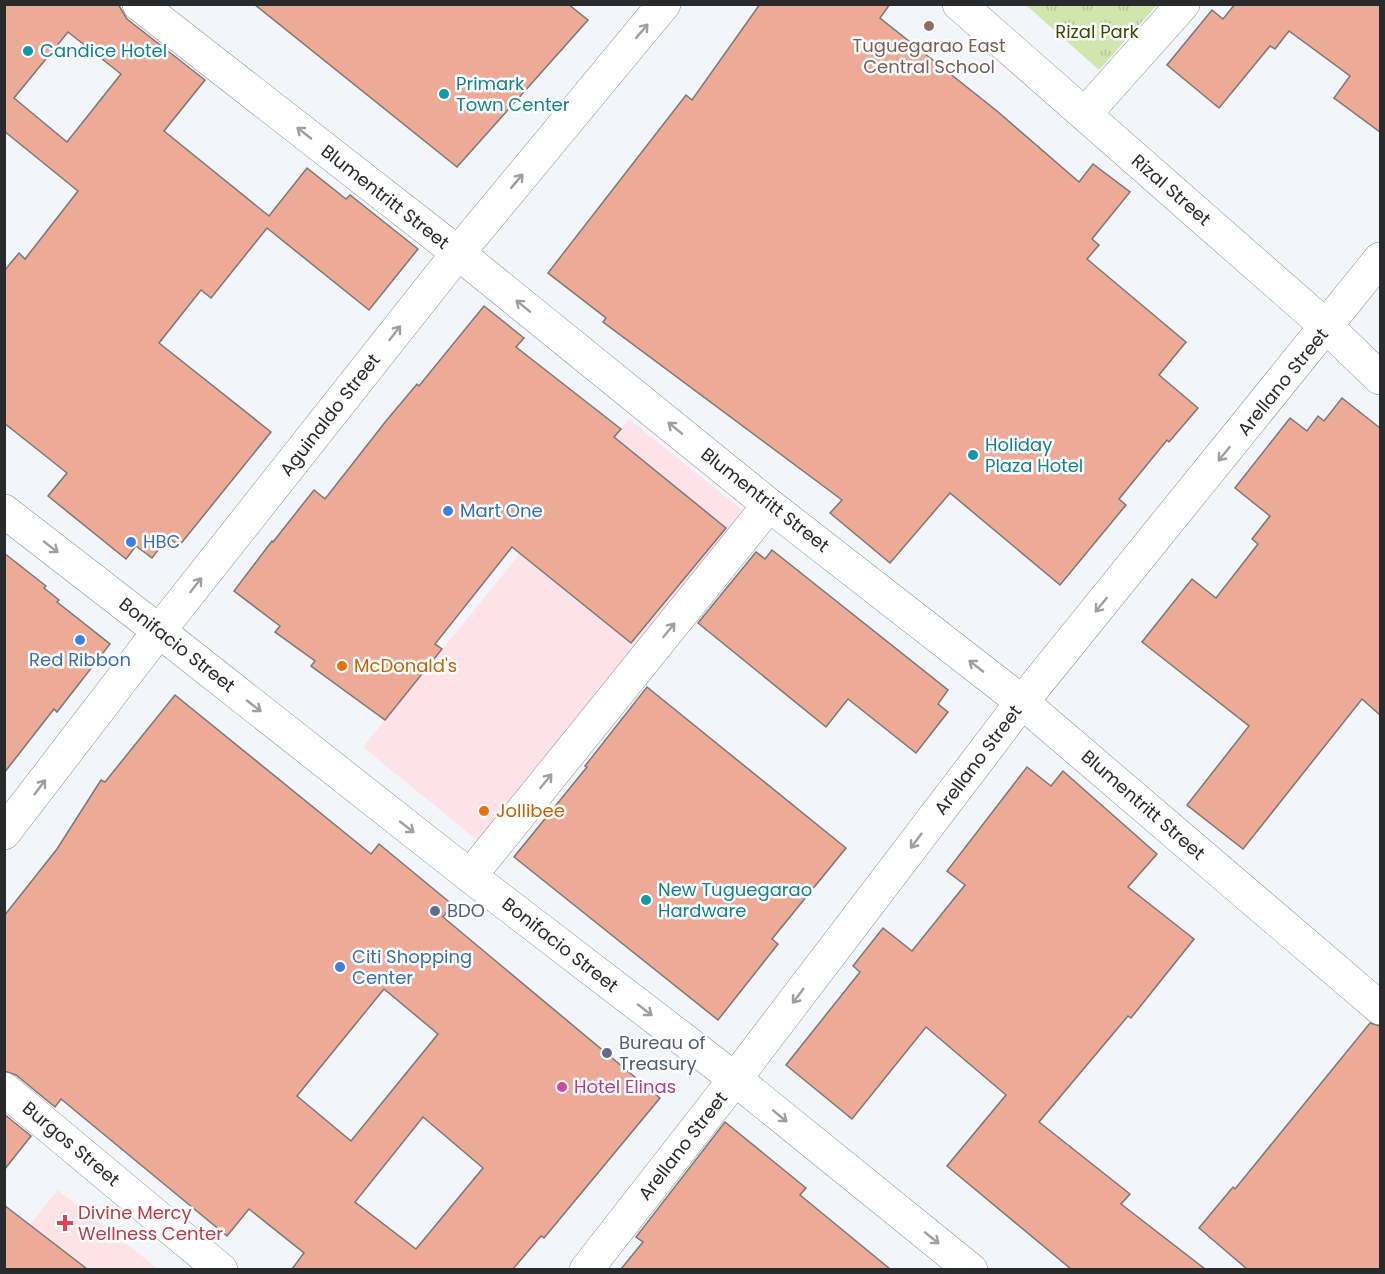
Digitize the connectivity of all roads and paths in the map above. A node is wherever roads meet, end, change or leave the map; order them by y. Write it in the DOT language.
graph roads {
  1 [pos="139,4"];
  2 [pos="664,4"];
  3 [pos="959,4"];
  4 [pos="1183,4"];
  5 [pos="1085,114"];
  6 [pos="458,253"];
  7 [pos="1380,259"];
  8 [pos="1327,327"];
  9 [pos="1380,378"];
  10 [pos="770,505"];
  11 [pos="4,511"];
  12 [pos="159,631"];
  13 [pos="1023,702"];
  14 [pos="4,833"];
  15 [pos="470,876"];
  16 [pos="1380,1008"];
  17 [pos="735,1079"];
  18 [pos="4,1089"];
  19 [pos="221,1269"];
  20 [pos="586,1269"];
  21 [pos="971,1269"];
  6 -- 1 [label="street, Blumentritt Street, one-way"];
  6 -- 2 [label="street, Aguinaldo Street, one-way"];
  3 -- 5 [label="street, Rizal Street"];
  4 -- 5 [label="street"];
  5 -- 8 [label="street, Rizal Street"];
  10 -- 6 [label="street, Blumentritt Street, one-way"];
  12 -- 6 [label="street, Aguinaldo Street, one-way"];
  7 -- 8 [label="street, Arellano Street"];
  8 -- 9 [label="street, Rizal Street"];
  8 -- 13 [label="street, Arellano Street, one-way"];
  13 -- 10 [label="street, Blumentritt Street, one-way"];
  15 -- 10 [label="street, one-way"];
  11 -- 12 [label="street, Bonifacio Street, one-way"];
  14 -- 12 [label="street, Aguinaldo Street, one-way"];
  12 -- 15 [label="street, Bonifacio Street, one-way"];
  13 -- 16 [label="street, Blumentritt Street"];
  13 -- 17 [label="street, Arellano Street, one-way"];
  15 -- 17 [label="street, Bonifacio Street, one-way"];
  17 -- 20 [label="street, Arellano Street"];
  17 -- 21 [label="street, Bonifacio Street, one-way"];
  18 -- 19 [label="street, Burgos Street"];
}
